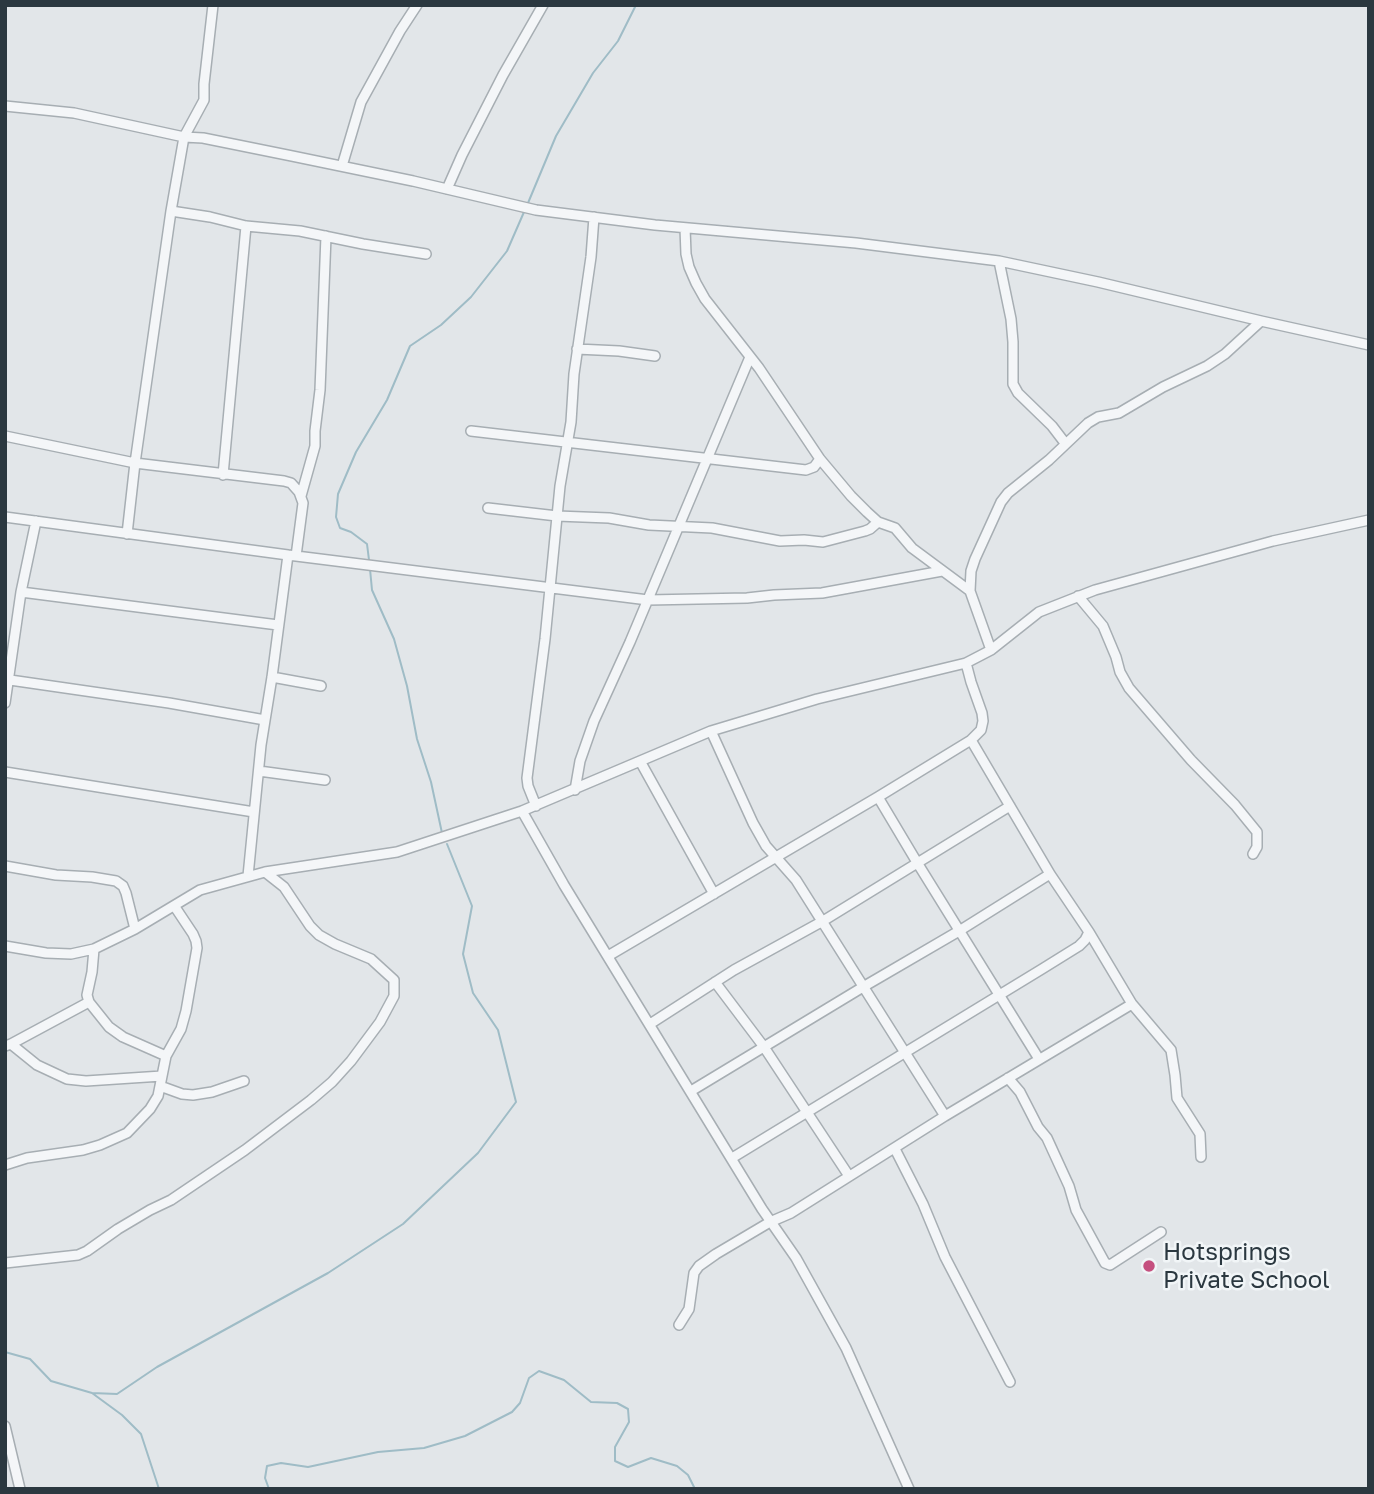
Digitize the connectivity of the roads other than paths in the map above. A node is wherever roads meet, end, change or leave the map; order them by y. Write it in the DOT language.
graph roads {
  1 [pos="213,5"];
  2 [pos="417,5"];
  3 [pos="543,5"];
  4 [pos="5,106"];
  5 [pos="184,137"];
  6 [pos="342,166"];
  7 [pos="447,189"];
  8 [pos="171,211"];
  9 [pos="594,217"];
  10 [pos="246,226"];
  11 [pos="685,228"];
  12 [pos="326,236"];
  13 [pos="426,254"];
  14 [pos="999,261"];
  15 [pos="1261,321"];
  16 [pos="1369,345"];
  17 [pos="577,349"];
  18 [pos="655,356"];
  19 [pos="750,357"];
  20 [pos="471,431"];
  21 [pos="5,436"];
  22 [pos="567,442"];
  23 [pos="1065,443"];
  24 [pos="707,459"];
  25 [pos="820,459"];
  26 [pos="135,463"];
  27 [pos="223,475"];
  28 [pos="301,496"];
  29 [pos="488,508"];
  30 [pos="557,516"];
  31 [pos="5,517"];
  32 [pos="1369,520"];
  33 [pos="36,522"];
  34 [pos="878,522"];
  35 [pos="678,527"];
  36 [pos="127,534"];
  37 [pos="292,555"];
  38 [pos="942,571"];
  39 [pos="549,588"];
  40 [pos="970,591"];
  41 [pos="21,592"];
  42 [pos="1078,596"];
  43 [pos="648,600"];
  44 [pos="5,617"];
  45 [pos="18,619"];
  46 [pos="278,625"];
  47 [pos="991,650"];
  48 [pos="967,663"];
  49 [pos="272,677"];
  50 [pos="10,680"];
  51 [pos="321,686"];
  52 [pos="5,703"];
  53 [pos="265,720"];
  54 [pos="711,731"];
  55 [pos="971,740"];
  56 [pos="640,761"];
  57 [pos="259,771"];
  58 [pos="5,772"];
  59 [pos="325,780"];
  60 [pos="575,790"];
  61 [pos="878,797"];
  62 [pos="536,806"];
  63 [pos="1010,806"];
  64 [pos="522,811"];
  65 [pos="254,812"];
  66 [pos="1253,854"];
  67 [pos="776,857"];
  68 [pos="918,864"];
  69 [pos="5,866"];
  70 [pos="265,872"];
  71 [pos="1051,874"];
  72 [pos="248,876"];
  73 [pos="714,894"];
  74 [pos="174,906"];
  75 [pos="823,920"];
  76 [pos="135,929"];
  77 [pos="959,931"];
  78 [pos="1089,932"];
  79 [pos="5,946"];
  80 [pos="94,949"];
  81 [pos="608,956"];
  82 [pos="715,982"];
  83 [pos="863,987"];
  84 [pos="999,996"];
  85 [pos="89,1002"];
  86 [pos="1132,1004"];
  87 [pos="650,1024"];
  88 [pos="8,1045"];
  89 [pos="764,1047"];
  90 [pos="905,1053"];
  91 [pos="166,1056"];
  92 [pos="1039,1059"];
  93 [pos="1009,1078"];
  94 [pos="161,1081"];
  95 [pos="244,1081"];
  96 [pos="691,1091"];
  97 [pos="808,1112"];
  98 [pos="945,1116"];
  99 [pos="895,1149"];
  100 [pos="1201,1157"];
  101 [pos="732,1158"];
  102 [pos="5,1165"];
  103 [pos="849,1176"];
  104 [pos="770,1222"];
  105 [pos="1161,1232"];
  106 [pos="5,1262"];
  107 [pos="679,1325"];
  108 [pos="1010,1382"];
  109 [pos="5,1426"];
  110 [pos="19,1489"];
  111 [pos="909,1489"];
  1 -- 5 [label="street"];
  2 -- 6 [label="street"];
  3 -- 7 [label="street"];
  4 -- 5 [label="street"];
  5 -- 6 [label="street"];
  5 -- 8 [label="street"];
  6 -- 7 [label="street"];
  7 -- 9 [label="street"];
  8 -- 10 [label="street"];
  8 -- 26 [label="street"];
  9 -- 11 [label="street"];
  9 -- 17 [label="street"];
  10 -- 12 [label="street"];
  10 -- 27 [label="street"];
  11 -- 14 [label="street"];
  11 -- 19 [label="street"];
  12 -- 13 [label="street"];
  12 -- 28 [label="street"];
  14 -- 15 [label="street"];
  14 -- 23 [label="street"];
  15 -- 16 [label="street"];
  15 -- 23 [label="street"];
  17 -- 18 [label="street"];
  17 -- 22 [label="street"];
  19 -- 24 [label="street"];
  19 -- 25 [label="street"];
  20 -- 22 [label="street"];
  21 -- 26 [label="street"];
  22 -- 24 [label="street"];
  22 -- 30 [label="street"];
  23 -- 40 [label="street"];
  24 -- 25 [label="street"];
  24 -- 35 [label="street"];
  25 -- 34 [label="street"];
  26 -- 27 [label="street"];
  26 -- 36 [label="street"];
  27 -- 28 [label="street"];
  28 -- 37 [label="street"];
  29 -- 30 [label="street"];
  30 -- 35 [label="street"];
  30 -- 39 [label="street"];
  31 -- 33 [label="street"];
  32 -- 42 [label="street"];
  33 -- 36 [label="street"];
  33 -- 41 [label="street"];
  34 -- 35 [label="street"];
  34 -- 38 [label="street"];
  35 -- 43 [label="street"];
  36 -- 37 [label="street"];
  37 -- 39 [label="street"];
  37 -- 46 [label="street"];
  38 -- 40 [label="street"];
  38 -- 43 [label="street"];
  39 -- 43 [label="street"];
  39 -- 62 [label="street"];
  40 -- 47 [label="street"];
  41 -- 45 [label="street"];
  41 -- 46 [label="street"];
  42 -- 47 [label="street"];
  42 -- 66 [label="street"];
  43 -- 60 [label="street"];
  44 -- 45 [label="street"];
  45 -- 50 [label="street"];
  46 -- 49 [label="street"];
  47 -- 48 [label="street"];
  48 -- 54 [label="street"];
  48 -- 55 [label="street"];
  49 -- 51 [label="street"];
  49 -- 53 [label="street"];
  50 -- 52 [label="street"];
  50 -- 53 [label="street"];
  53 -- 57 [label="street"];
  54 -- 56 [label="street"];
  54 -- 67 [label="street"];
  55 -- 61 [label="street"];
  55 -- 63 [label="street"];
  56 -- 60 [label="street"];
  56 -- 73 [label="street"];
  57 -- 59 [label="street"];
  57 -- 65 [label="street"];
  58 -- 65 [label="street"];
  60 -- 62 [label="street"];
  61 -- 67 [label="street"];
  61 -- 68 [label="street"];
  62 -- 64 [label="street"];
  63 -- 68 [label="street"];
  63 -- 71 [label="street"];
  64 -- 70 [label="street"];
  64 -- 81 [label="street"];
  65 -- 72 [label="street"];
  67 -- 73 [label="street"];
  67 -- 75 [label="street"];
  68 -- 75 [label="street"];
  68 -- 77 [label="street"];
  69 -- 76 [label="street"];
  70 -- 72 [label="street"];
  70 -- 106 [label="street"];
  71 -- 77 [label="street"];
  71 -- 78 [label="street"];
  72 -- 74 [label="street"];
  73 -- 81 [label="street"];
  74 -- 76 [label="street"];
  74 -- 91 [label="street"];
  75 -- 82 [label="street"];
  75 -- 83 [label="street"];
  76 -- 80 [label="street"];
  77 -- 83 [label="street"];
  77 -- 84 [label="street"];
  78 -- 84 [label="street"];
  78 -- 86 [label="street"];
  79 -- 80 [label="street"];
  80 -- 85 [label="street"];
  81 -- 87 [label="street"];
  82 -- 87 [label="street"];
  82 -- 89 [label="street"];
  83 -- 89 [label="street"];
  83 -- 90 [label="street"];
  84 -- 90 [label="street"];
  84 -- 92 [label="street"];
  85 -- 88 [label="street"];
  85 -- 91 [label="street"];
  86 -- 92 [label="street"];
  86 -- 100 [label="street"];
  87 -- 96 [label="street"];
  88 -- 94 [label="street"];
  89 -- 96 [label="street"];
  89 -- 97 [label="street"];
  90 -- 97 [label="street"];
  90 -- 98 [label="street"];
  91 -- 94 [label="street"];
  92 -- 93 [label="street"];
  93 -- 98 [label="street"];
  93 -- 105 [label="street"];
  94 -- 95 [label="street"];
  94 -- 102 [label="street"];
  96 -- 101 [label="street"];
  97 -- 101 [label="street"];
  97 -- 103 [label="street"];
  98 -- 99 [label="street"];
  99 -- 103 [label="street"];
  99 -- 108 [label="street"];
  101 -- 104 [label="street"];
  103 -- 104 [label="street"];
  104 -- 107 [label="street"];
  104 -- 111 [label="street"];
  109 -- 110 [label="street"];
}
